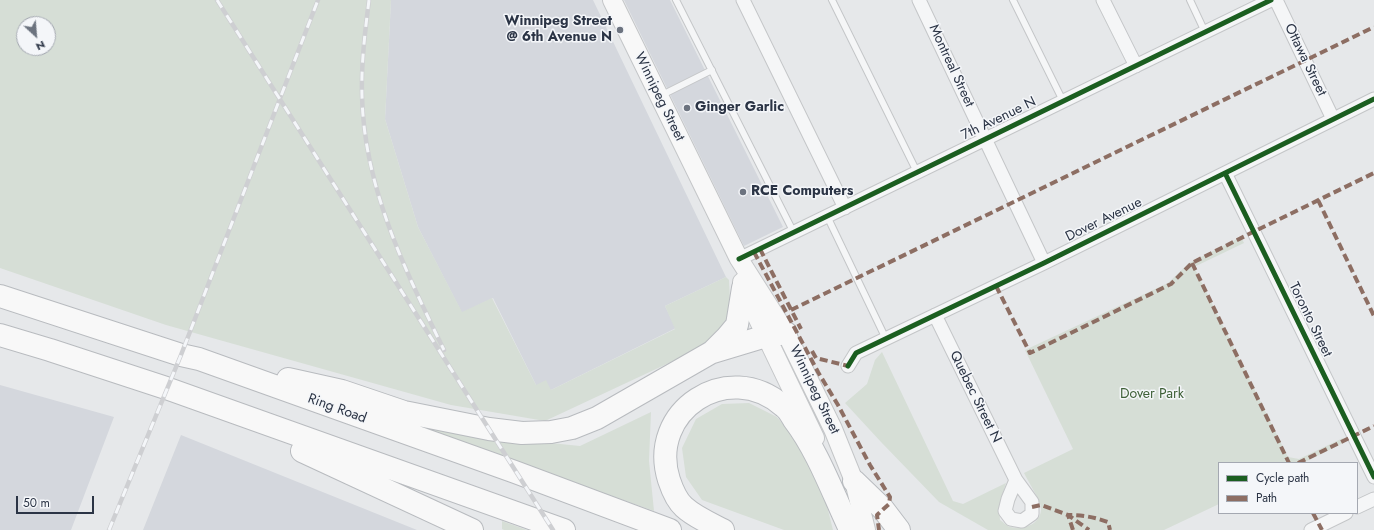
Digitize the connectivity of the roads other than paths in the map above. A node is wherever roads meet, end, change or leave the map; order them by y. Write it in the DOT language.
graph roads {
  1 [pos="612,0"];
  2 [pos="676,0"];
  3 [pos="743,0"];
  4 [pos="832,0"];
  5 [pos="920,0"];
  6 [pos="1013,0"];
  7 [pos="1103,0"];
  8 [pos="1190,0"];
  9 [pos="1271,0"];
  10 [pos="1276,0"];
  11 [pos="1205,32"];
  12 [pos="1136,66"];
  13 [pos="712,70"];
  14 [pos="659,96"];
  15 [pos="1374,99"];
  16 [pos="1063,101"];
  17 [pos="1334,119"];
  18 [pos="986,139"];
  19 [pos="917,172"];
  20 [pos="1225,173"];
  21 [pos="845,208"];
  22 [pos="827,216"];
  23 [pos="794,233"];
  24 [pos="739,260"];
  25 [pos="1044,263"];
  26 [pos="743,288"];
  27 [pos="0,296"];
  28 [pos="935,315"];
  29 [pos="0,335"];
  30 [pos="776,335"];
  31 [pos="886,338"];
  32 [pos="712,352"];
  33 [pos="181,355"];
  34 [pos="848,366"];
  35 [pos="193,399"];
  36 [pos="1374,477"];
  37 [pos="1016,480"];
  38 [pos="854,481"];
  39 [pos="1374,499"];
  40 [pos="1358,507"];
  41 [pos="1344,514"];
  42 [pos="855,528"];
  43 [pos="472,530"];
  44 [pos="564,530"];
  45 [pos="670,530"];
  46 [pos="722,530"];
  47 [pos="899,530"];
  48 [pos="1311,530"];
  1 -- 14 [label="main road, Winnipeg Street"];
  2 -- 13 [label="lane"];
  3 -- 21 [label="street"];
  4 -- 19 [label="lane"];
  5 -- 18 [label="street, Montreal Street"];
  6 -- 16 [label="lane"];
  7 -- 12 [label="street"];
  8 -- 11 [label="lane"];
  9 -- 11 [label="street, 7th Avenue N"];
  10 -- 17 [label="street, Ottawa Street"];
  11 -- 12 [label="street, 7th Avenue N"];
  12 -- 16 [label="street, 7th Avenue N"];
  13 -- 14 [label="lane"];
  13 -- 23 [label="lane"];
  14 -- 24 [label="main road, Winnipeg Street"];
  15 -- 17 [label="street, Dover Avenue"];
  16 -- 18 [label="street, 7th Avenue N"];
  17 -- 20 [label="street, Dover Avenue"];
  18 -- 19 [label="street, 7th Avenue N"];
  18 -- 25 [label="street, Montreal Street"];
  19 -- 21 [label="street, 7th Avenue N"];
  20 -- 25 [label="street, Dover Avenue"];
  20 -- 36 [label="street, Toronto Street"];
  21 -- 22 [label="street, 7th Avenue N"];
  22 -- 23 [label="street, 7th Avenue N"];
  22 -- 31 [label="lane"];
  23 -- 24 [label="street, 7th Avenue N"];
  24 -- 26 [label="main road, Winnipeg Street"];
  24 -- 30 [label="main road, Winnipeg Street"];
  25 -- 28 [label="street, Dover Avenue"];
  26 -- 30 [label="main road, Winnipeg Street"];
  26 -- 32 [label="highway"];
  27 -- 33 [label="highway, Ring Road"];
  28 -- 31 [label="street, Dover Avenue"];
  28 -- 37 [label="street, Quebec Street N"];
  29 -- 35 [label="highway"];
  30 -- 32 [label="highway"];
  30 -- 38 [label="main road, Winnipeg Street"];
  30 -- 42 [label="main road, Winnipeg Street"];
  31 -- 34 [label="street, Dover Avenue"];
  32 -- 33 [label="highway"];
  33 -- 45 [label="highway, Ring Road"];
  35 -- 43 [label="highway"];
  35 -- 44 [label="highway"];
  38 -- 42 [label="main road, Winnipeg Street"];
  38 -- 47 [label="highway"];
  39 -- 40 [label="street"];
  41 -- 48 [label="street"];
  42 -- 46 [label="highway"];
}
